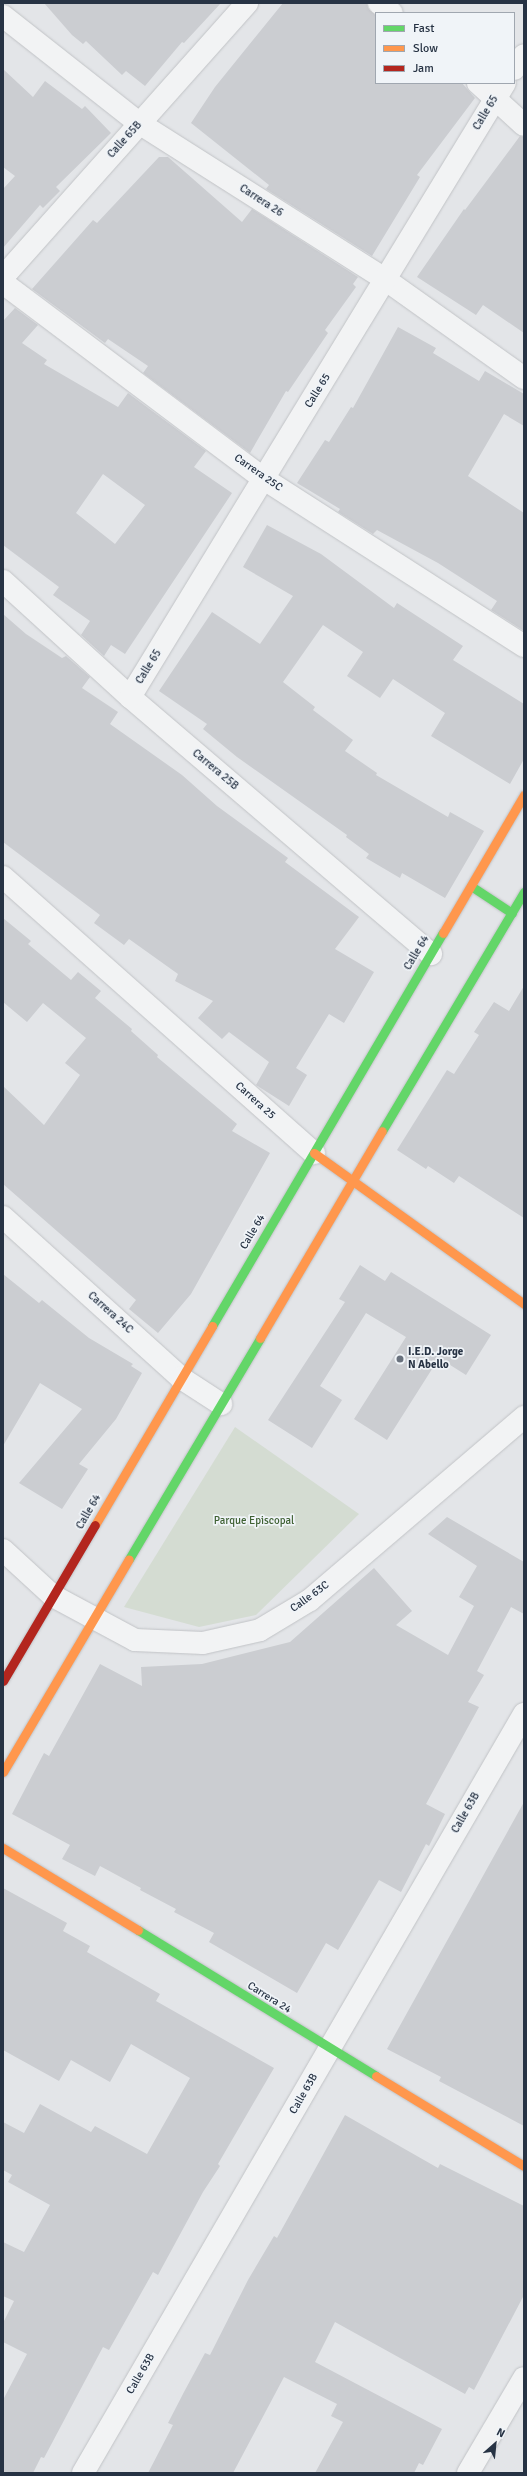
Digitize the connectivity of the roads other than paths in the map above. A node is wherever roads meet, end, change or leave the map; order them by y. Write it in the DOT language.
graph roads {
  1 [pos="247,3"];
  2 [pos="379,3"];
  3 [pos="391,12"];
  4 [pos="3,16"];
  5 [pos="524,55"];
  6 [pos="515,68"];
  7 [pos="481,84"];
  8 [pos="500,90"];
  9 [pos="139,123"];
  10 [pos="524,126"];
  11 [pos="3,277"];
  12 [pos="386,280"];
  13 [pos="3,283"];
  14 [pos="524,378"];
  15 [pos="264,479"];
  16 [pos="3,581"];
  17 [pos="524,646"];
  18 [pos="130,697"];
  19 [pos="524,795"];
  20 [pos="3,877"];
  21 [pos="471,886"];
  22 [pos="524,892"];
  23 [pos="512,913"];
  24 [pos="431,954"];
  25 [pos="314,1153"];
  26 [pos="352,1182"];
  27 [pos="3,1217"];
  28 [pos="524,1304"];
  29 [pos="181,1378"];
  30 [pos="221,1404"];
  31 [pos="524,1417"];
  32 [pos="3,1550"];
  33 [pos="53,1596"];
  34 [pos="94,1620"];
  35 [pos="3,1681"];
  36 [pos="524,1714"];
  37 [pos="3,1772"];
  38 [pos="3,1848"];
  39 [pos="330,2049"];
  40 [pos="524,2166"];
  41 [pos="524,2378"];
  42 [pos="83,2473"];
  43 [pos="468,2473"];
  1 -- 9 [label="street, Calle 65B"];
  2 -- 3 [label="street"];
  4 -- 9 [label="street, Carrera 26"];
  5 -- 6 [label="street"];
  7 -- 8 [label="street"];
  8 -- 10 [label="street"];
  8 -- 12 [label="street, Calle 65"];
  9 -- 11 [label="street, Calle 65B"];
  9 -- 12 [label="street, Carrera 26"];
  12 -- 14 [label="street, Carrera 26"];
  12 -- 15 [label="street, Calle 65"];
  13 -- 15 [label="street, Carrera 25C"];
  15 -- 17 [label="street, Carrera 25C"];
  15 -- 18 [label="street, Calle 65"];
  16 -- 18 [label="street, Carrera 25B"];
  18 -- 24 [label="street, Carrera 25B"];
  19 -- 21 [label="street, Calle 64"];
  20 -- 25 [label="street, Carrera 25"];
  21 -- 23 [label="street"];
  21 -- 24 [label="street, Calle 64"];
  22 -- 23 [label="street"];
  23 -- 26 [label="street"];
  24 -- 25 [label="street, Calle 64"];
  25 -- 26 [label="street, Carrera 25"];
  25 -- 29 [label="street, Calle 64"];
  26 -- 28 [label="street, Carrera 25"];
  26 -- 30 [label="street"];
  27 -- 29 [label="street, Carrera 24C"];
  29 -- 30 [label="street, Carrera 24C"];
  29 -- 33 [label="street, Calle 64"];
  30 -- 34 [label="street"];
  31 -- 34 [label="street, Calle 63C"];
  32 -- 33 [label="street, Calle 63C"];
  33 -- 34 [label="street, Calle 63C"];
  33 -- 35 [label="street, Calle 64"];
  34 -- 37 [label="street"];
  36 -- 39 [label="street, Calle 63B"];
  38 -- 39 [label="street, Carrera 24"];
  39 -- 40 [label="street, Carrera 24"];
  39 -- 42 [label="street, Calle 63B"];
  41 -- 43 [label="street"];
}
